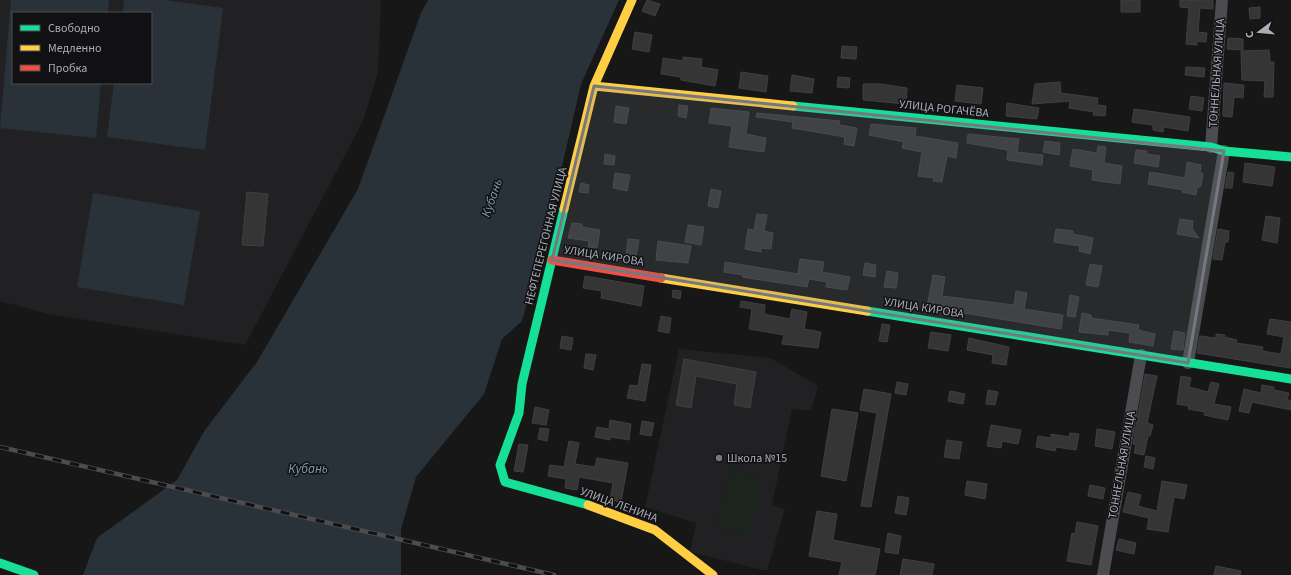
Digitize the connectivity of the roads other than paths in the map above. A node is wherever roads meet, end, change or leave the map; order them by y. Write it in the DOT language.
graph roads {
  1 [pos="632,0"];
  2 [pos="1222,0"];
  3 [pos="594,86"];
  4 [pos="1211,147"];
  5 [pos="1224,151"];
  6 [pos="1291,157"];
  7 [pos="552,260"];
  8 [pos="1141,355"];
  9 [pos="1188,363"];
  10 [pos="1291,379"];
  11 [pos="505,482"];
  12 [pos="0,563"];
  13 [pos="34,575"];
  14 [pos="713,575"];
  15 [pos="1103,575"];
  1 -- 3 [label="street, НЕФТЕПЕРЕГОННАЯ УЛИЦА"];
  2 -- 4 [label="street, ТОННЕЛЬНАЯ УЛИЦА"];
  3 -- 4 [label="street, УЛИЦА РОГАЧЁВА"];
  3 -- 7 [label="street, НЕФТЕПЕРЕГОННАЯ УЛИЦА"];
  4 -- 5 [label="street, УЛИЦА РОГАЧЁВА"];
  5 -- 6 [label="street, УЛИЦА РОГАЧЁВА"];
  5 -- 9 [label="street"];
  7 -- 8 [label="street, УЛИЦА КИРОВА"];
  7 -- 11 [label="street, НЕФТЕПЕРЕГОННАЯ УЛИЦА"];
  8 -- 9 [label="street, УЛИЦА КИРОВА"];
  8 -- 15 [label="street, ТОННЕЛЬНАЯ УЛИЦА"];
  9 -- 10 [label="street, УЛИЦА КИРОВА"];
  11 -- 14 [label="street, УЛИЦА ЛЕНИНА"];
  12 -- 13 [label="street"];
}
